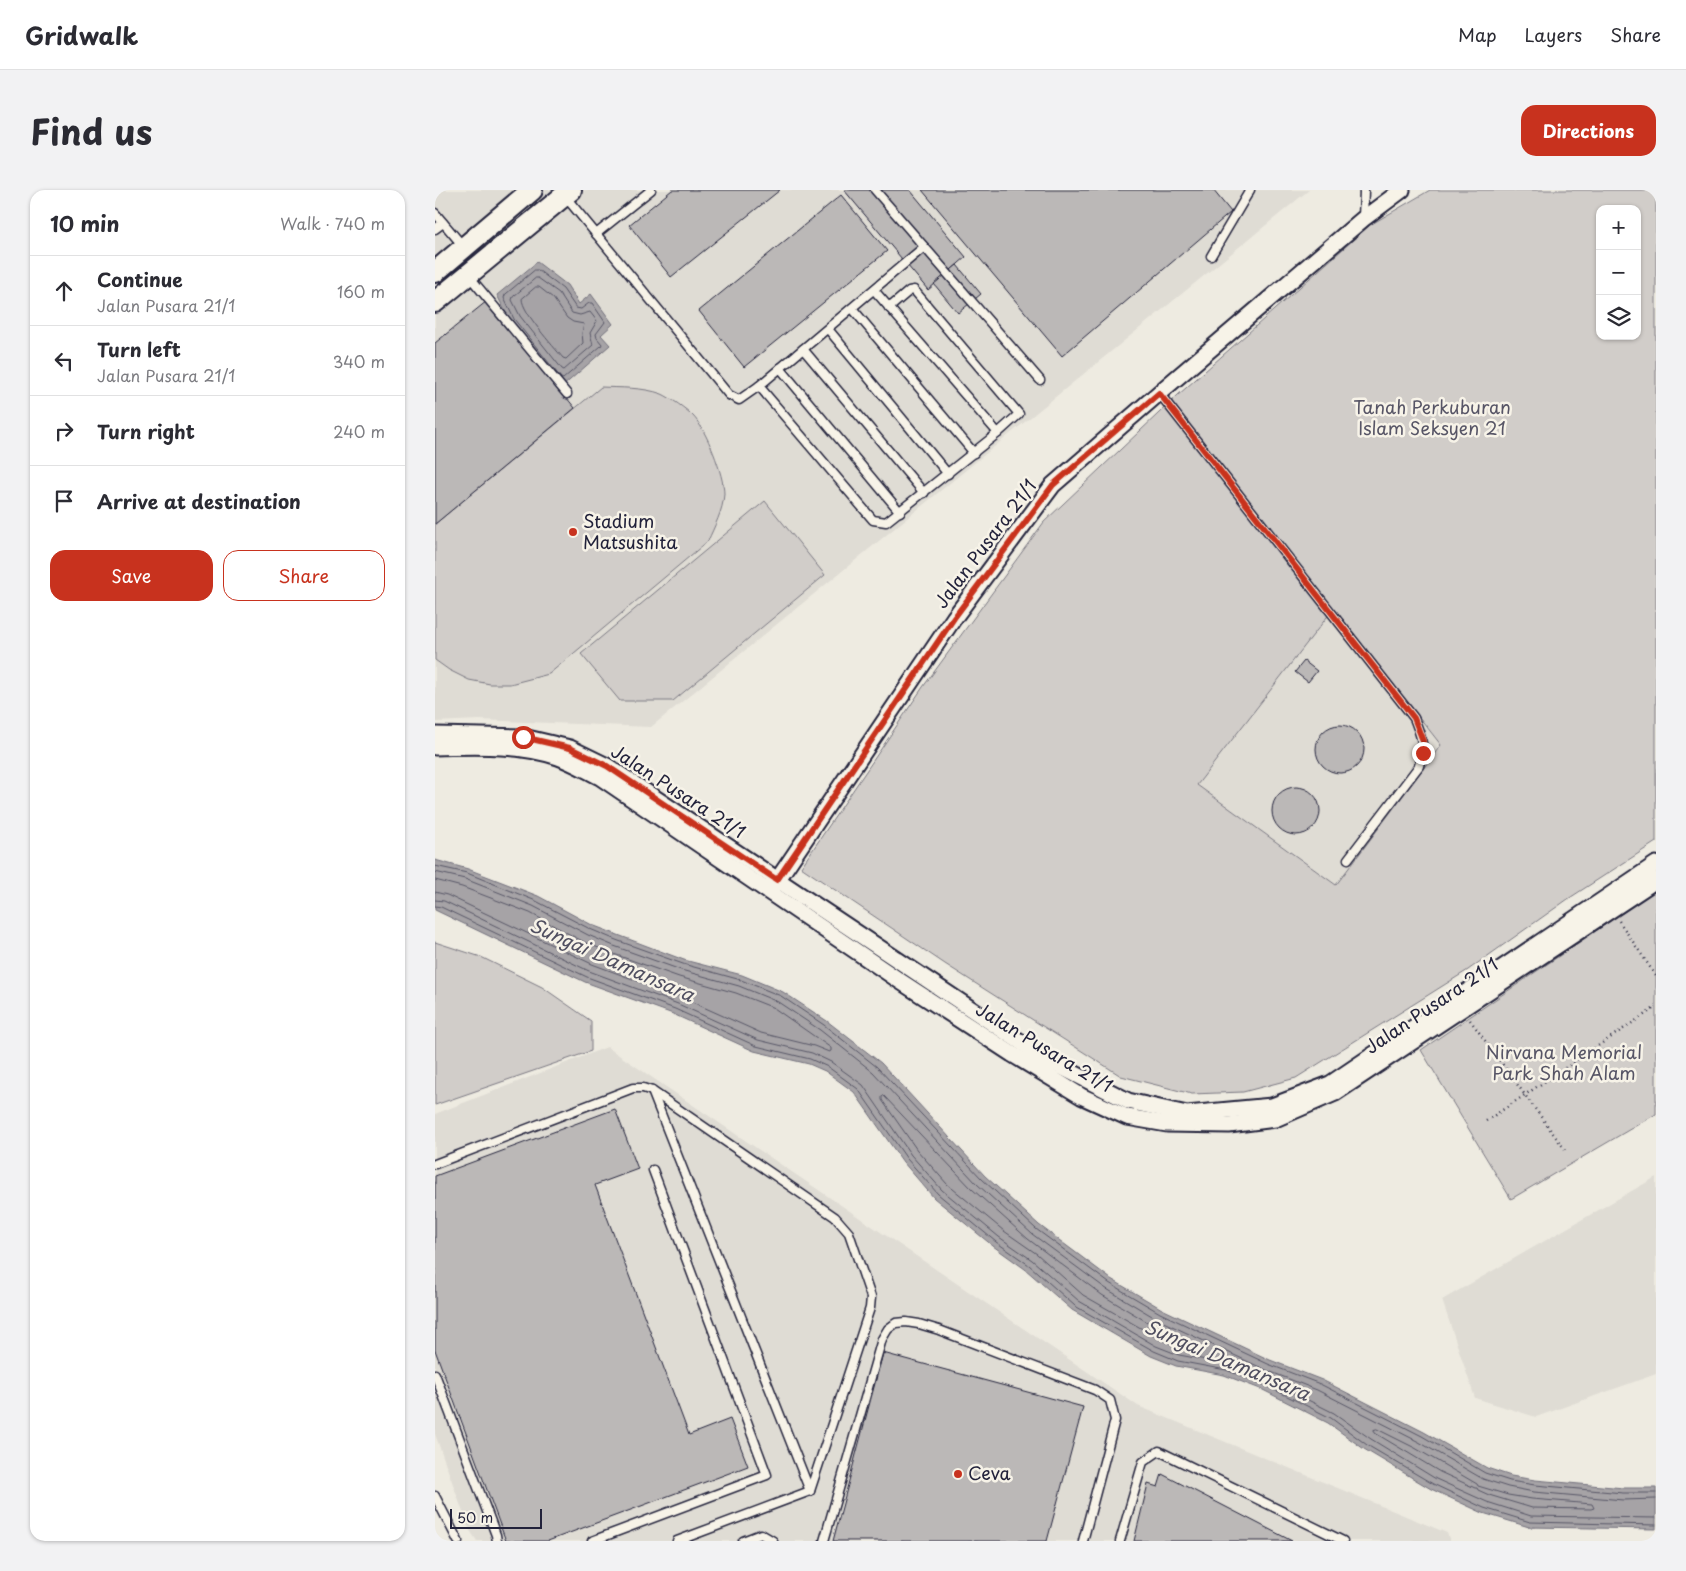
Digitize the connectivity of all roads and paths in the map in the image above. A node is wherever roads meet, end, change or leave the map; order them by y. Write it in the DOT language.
graph roads {
  1 [pos="532,190"];
  2 [pos="651,190"];
  3 [pos="875,190"];
  4 [pos="1250,190"];
  5 [pos="1364,190"];
  6 [pos="1402,190"];
  7 [pos="565,192"];
  8 [pos="435,213"];
  9 [pos="1363,219"];
  10 [pos="443,223"];
  11 [pos="435,229"];
  12 [pos="596,234"];
  13 [pos="924,247"];
  14 [pos="464,248"];
  15 [pos="1211,256"];
  16 [pos="435,272"];
  17 [pos="468,274"];
  18 [pos="874,290"];
  19 [pos="435,302"];
  20 [pos="852,308"];
  21 [pos="889,308"];
  22 [pos="827,329"];
  23 [pos="803,349"];
  24 [pos="780,368"];
  25 [pos="1040,380"];
  26 [pos="759,386"];
  27 [pos="1159,393"];
  28 [pos="567,394"];
  29 [pos="998,433"];
  30 [pos="974,453"];
  31 [pos="948,474"];
  32 [pos="924,493"];
  33 [pos="901,512"];
  34 [pos="435,735"];
  35 [pos="435,747"];
  36 [pos="1348,859"];
  37 [pos="1656,864"];
  38 [pos="1656,880"];
  39 [pos="773,886"];
  40 [pos="1611,909"];
  41 [pos="1656,976"];
  42 [pos="1656,1007"];
  43 [pos="1461,1008"];
  44 [pos="652,1092"];
  45 [pos="1525,1095"];
  46 [pos="1486,1121"];
  47 [pos="1566,1151"];
  48 [pos="435,1164"];
  49 [pos="653,1170"];
  50 [pos="435,1374"];
  51 [pos="810,1491"];
  52 [pos="435,1496"];
  53 [pos="458,1541"];
  54 [pos="497,1541"];
  55 [pos="592,1541"];
  56 [pos="677,1541"];
  57 [pos="743,1541"];
  58 [pos="773,1541"];
  59 [pos="824,1541"];
  60 [pos="1083,1541"];
  61 [pos="1120,1541"];
  62 [pos="1343,1541"];
  1 -- 14 [label="main road"];
  2 -- 12 [label="lane"];
  3 -- 13 [label="lane"];
  4 -- 15 [label="lane"];
  5 -- 9 [label="lane"];
  6 -- 9 [label="street, Jalan Pusara 21/1"];
  7 -- 12 [label="lane"];
  7 -- 17 [label="main road"];
  8 -- 10 [label="lane"];
  9 -- 27 [label="street, Jalan Pusara 21/1"];
  10 -- 11 [label="lane"];
  10 -- 14 [label="lane"];
  12 -- 26 [label="lane"];
  13 -- 18 [label="lane"];
  13 -- 25 [label="lane"];
  14 -- 16 [label="main road"];
  17 -- 19 [label="main road"];
  17 -- 28 [label="lane"];
  18 -- 20 [label="lane"];
  18 -- 21 [label="lane"];
  20 -- 22 [label="lane"];
  20 -- 30 [label="lane"];
  21 -- 29 [label="lane"];
  21 -- 29 [label="lane"];
  22 -- 23 [label="lane"];
  22 -- 31 [label="lane"];
  23 -- 24 [label="lane"];
  23 -- 32 [label="lane"];
  24 -- 26 [label="lane"];
  24 -- 33 [label="lane"];
  26 -- 33 [label="lane"];
  27 -- 36 [label="lane"];
  27 -- 39 [label="street, Jalan Pusara 21/1"];
  29 -- 30 [label="lane"];
  30 -- 31 [label="lane"];
  31 -- 32 [label="lane"];
  32 -- 33 [label="lane"];
  34 -- 39 [label="street, Jalan Pusara 21/1"];
  35 -- 39 [label="street, Jalan Pusara 21/1"];
  37 -- 39 [label="street, Jalan Pusara 21/1"];
  38 -- 40 [label="street, Jalan Pusara 21/1"];
  39 -- 43 [label="street, Jalan Pusara 21/1"];
  40 -- 41 [label="path"];
  40 -- 43 [label="street, Jalan Pusara 21/1"];
  42 -- 45 [label="path"];
  43 -- 45 [label="path"];
  44 -- 48 [label="lane"];
  44 -- 51 [label="lane"];
  44 -- 51 [label="lane"];
  45 -- 46 [label="path"];
  45 -- 47 [label="path"];
  49 -- 55 [label="lane"];
  50 -- 54 [label="lane"];
  51 -- 56 [label="lane"];
  52 -- 53 [label="lane"];
  57 -- 58 [label="lane"];
  59 -- 60 [label="lane"];
  61 -- 62 [label="lane"];
}
